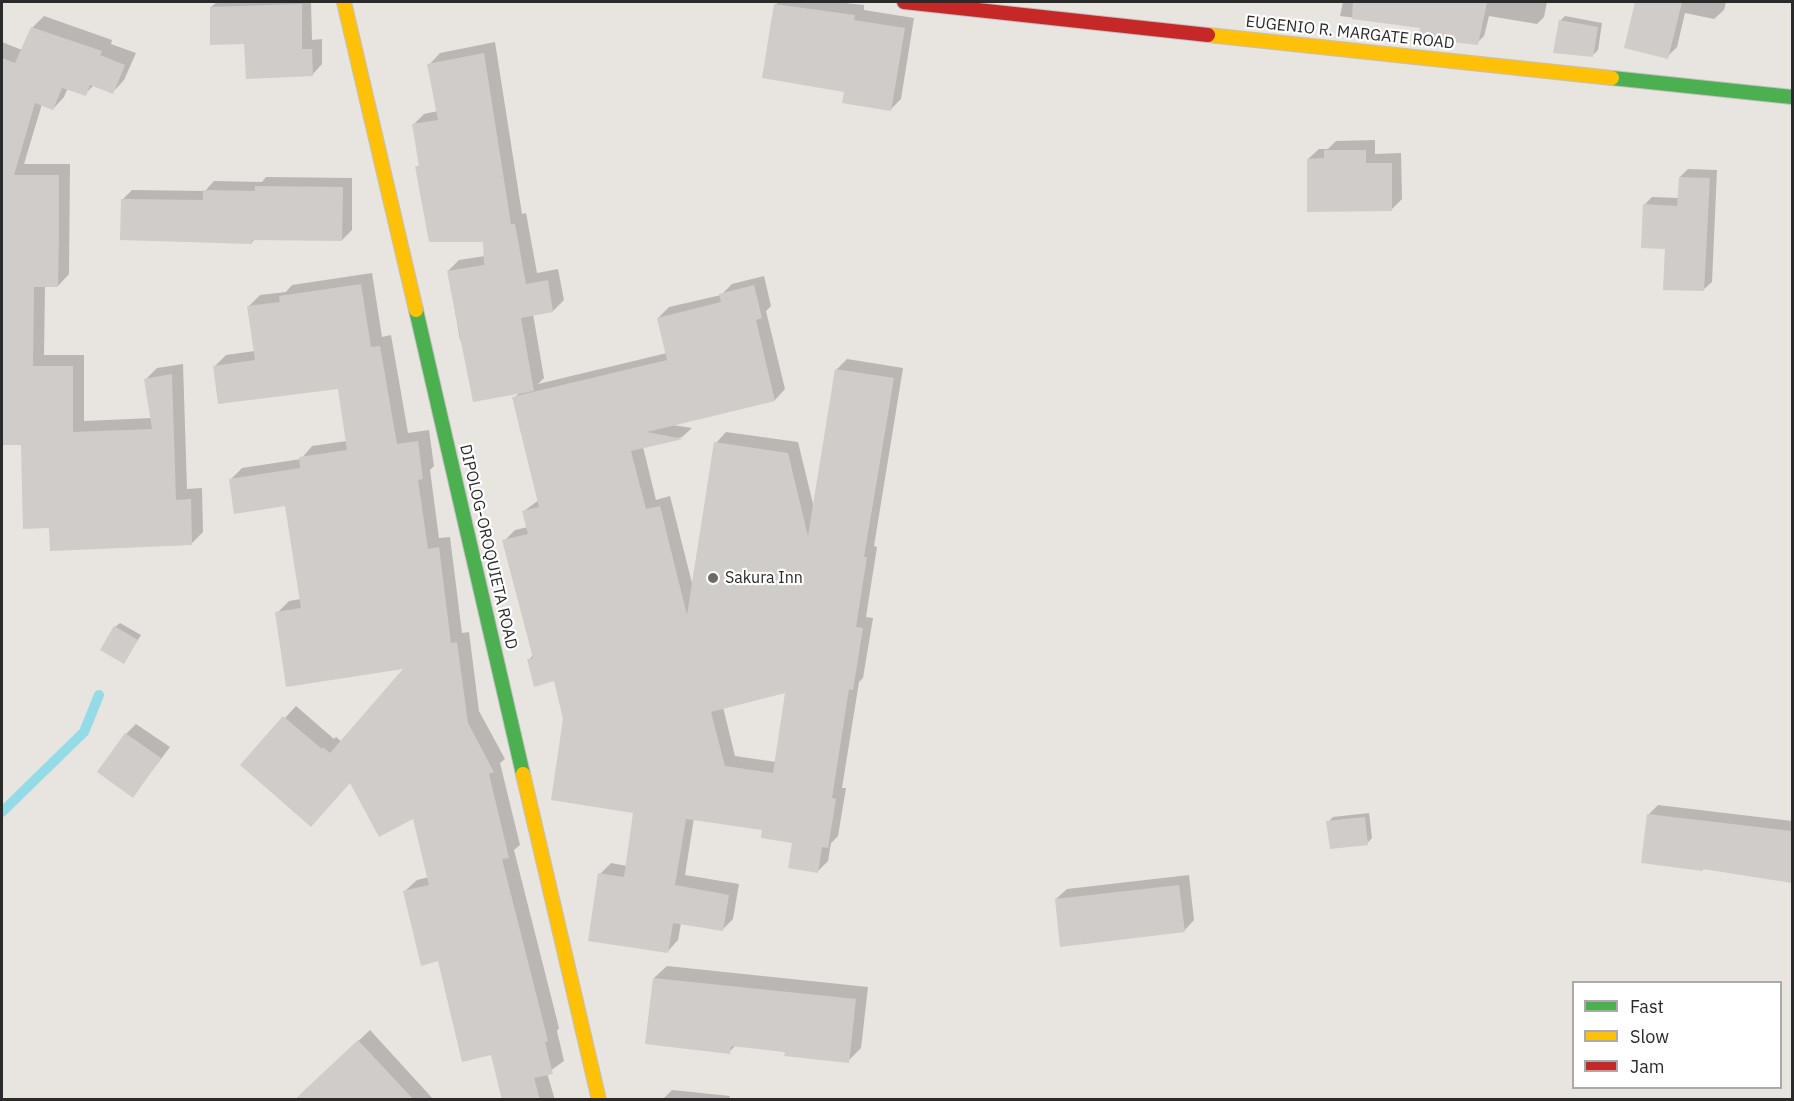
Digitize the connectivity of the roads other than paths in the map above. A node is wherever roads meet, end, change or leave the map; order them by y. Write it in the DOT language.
graph roads {
  1 [pos="344,2"];
  2 [pos="904,2"];
  3 [pos="1792,97"];
  4 [pos="599,1100"];
  1 -- 4 [label="main road, DIPOLOG-OROQUIETA ROAD"];
  2 -- 3 [label="main road, EUGENIO R. MARGATE ROAD"];
}
